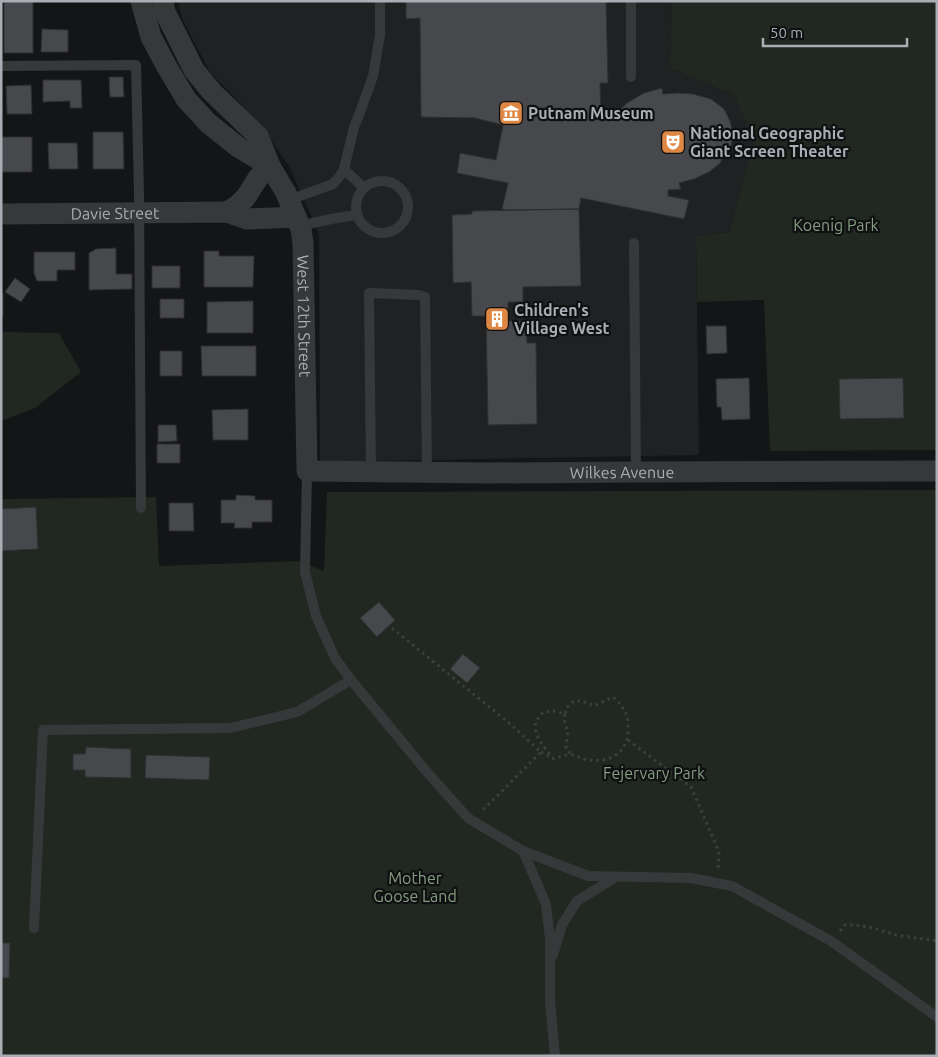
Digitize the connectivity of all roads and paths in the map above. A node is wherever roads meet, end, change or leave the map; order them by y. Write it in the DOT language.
graph roads {
  1 [pos="141,1"];
  2 [pos="162,1"];
  3 [pos="380,1"];
  4 [pos="630,1"];
  5 [pos="1,66"];
  6 [pos="631,77"];
  7 [pos="270,166"];
  8 [pos="344,170"];
  9 [pos="364,188"];
  10 [pos="139,212"];
  11 [pos="228,212"];
  12 [pos="1,214"];
  13 [pos="295,214"];
  14 [pos="356,216"];
  15 [pos="634,243"];
  16 [pos="937,471"];
  17 [pos="307,472"];
  18 [pos="371,472"];
  19 [pos="636,472"];
  20 [pos="426,473"];
  21 [pos="141,508"];
  22 [pos="392,628"];
  23 [pos="351,680"];
  24 [pos="565,714"];
  25 [pos="628,740"];
  26 [pos="541,752"];
  27 [pos="571,754"];
  28 [pos="554,759"];
  29 [pos="473,820"];
  30 [pos="523,851"];
  31 [pos="616,876"];
  32 [pos="718,884"];
  33 [pos="34,928"];
  34 [pos="831,941"];
  35 [pos="937,941"];
  36 [pos="550,966"];
  37 [pos="937,1017"];
  38 [pos="556,1056"];
  1 -- 7 [label="street, West 12th Street"];
  2 -- 7 [label="street, West 12th Street"];
  3 -- 8 [label="lane"];
  4 -- 6 [label="lane"];
  5 -- 10 [label="lane"];
  7 -- 11 [label="street"];
  7 -- 13 [label="street, West 12th Street"];
  8 -- 9 [label="lane"];
  8 -- 13 [label="lane"];
  9 -- 14 [label="lane"];
  9 -- 14 [label="lane"];
  10 -- 11 [label="street, Davie Street"];
  10 -- 12 [label="street, Davie Street"];
  10 -- 21 [label="lane"];
  11 -- 13 [label="street, Davie Street"];
  13 -- 14 [label="lane"];
  13 -- 17 [label="street, West 12th Street"];
  15 -- 19 [label="lane"];
  16 -- 19 [label="street, Wilkes Avenue"];
  17 -- 18 [label="street, Wilkes Avenue"];
  17 -- 23 [label="lane"];
  18 -- 20 [label="street, Wilkes Avenue"];
  18 -- 20 [label="lane"];
  19 -- 20 [label="street, Wilkes Avenue"];
  22 -- 26 [label="path"];
  23 -- 29 [label="lane"];
  23 -- 33 [label="lane"];
  24 -- 25 [label="path"];
  24 -- 27 [label="path"];
  24 -- 28 [label="path"];
  25 -- 27 [label="path"];
  25 -- 32 [label="path"];
  26 -- 28 [label="path"];
  26 -- 29 [label="path"];
  27 -- 28 [label="path"];
  29 -- 30 [label="lane"];
  30 -- 31 [label="lane"];
  30 -- 36 [label="lane"];
  31 -- 32 [label="lane"];
  31 -- 36 [label="lane"];
  32 -- 34 [label="lane"];
  34 -- 35 [label="path"];
  34 -- 37 [label="lane"];
  36 -- 38 [label="lane"];
}
